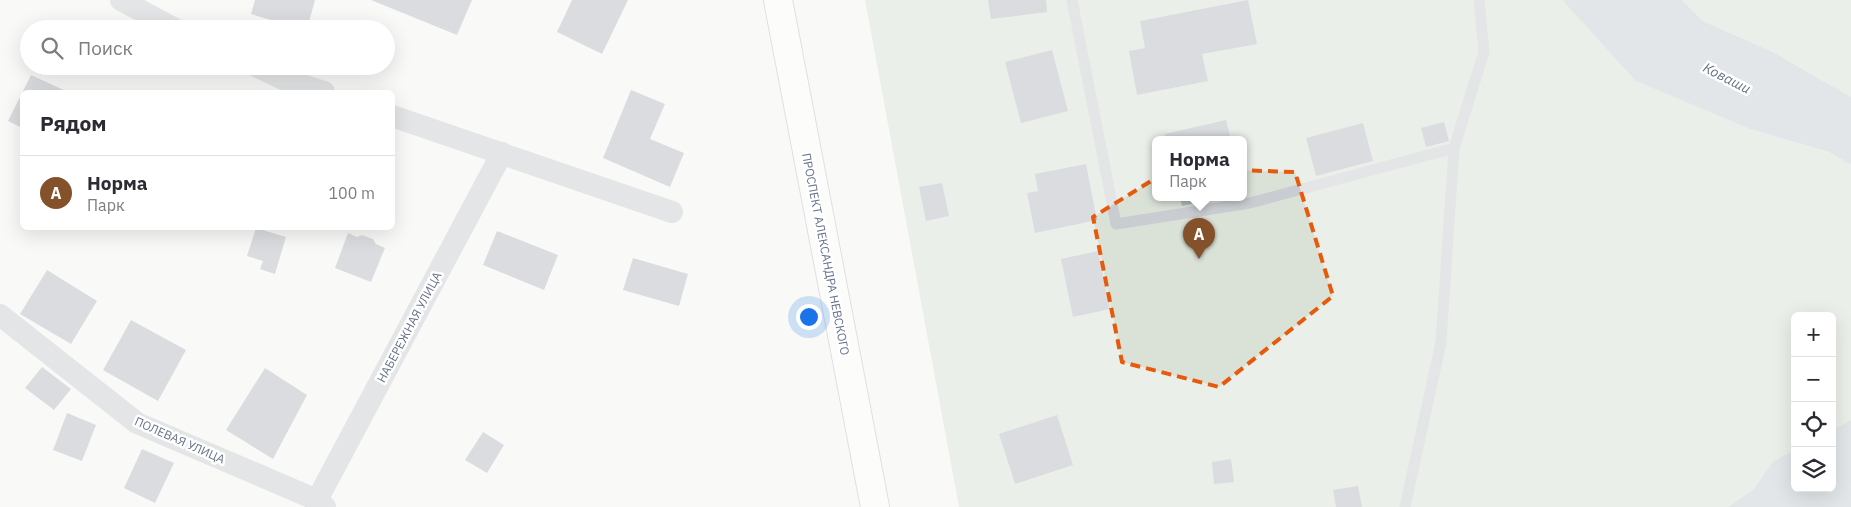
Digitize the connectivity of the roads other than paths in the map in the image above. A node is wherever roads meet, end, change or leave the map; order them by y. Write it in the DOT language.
graph roads {
  1 [pos="121,0"];
  2 [pos="778,0"];
  3 [pos="1072,0"];
  4 [pos="1479,0"];
  5 [pos="158,20"];
  6 [pos="275,75"];
  7 [pos="318,90"];
  8 [pos="395,117"];
  9 [pos="1454,148"];
  10 [pos="502,154"];
  11 [pos="672,212"];
  12 [pos="0,315"];
  13 [pos="315,505"];
  14 [pos="875,507"];
  15 [pos="1405,507"];
  1 -- 5 [label="street"];
  2 -- 14 [label="main road, ПРОСПЕКТ АЛЕКСАНДРА НЕВСКОГО"];
  3 -- 9 [label="lane"];
  4 -- 9 [label="lane"];
  6 -- 7 [label="street"];
  8 -- 10 [label="street"];
  9 -- 15 [label="lane"];
  10 -- 11 [label="street"];
  10 -- 13 [label="street, НАБЕРЕЖНАЯ УЛИЦА"];
  12 -- 13 [label="street, ПОЛЕВАЯ УЛИЦА"];
}
